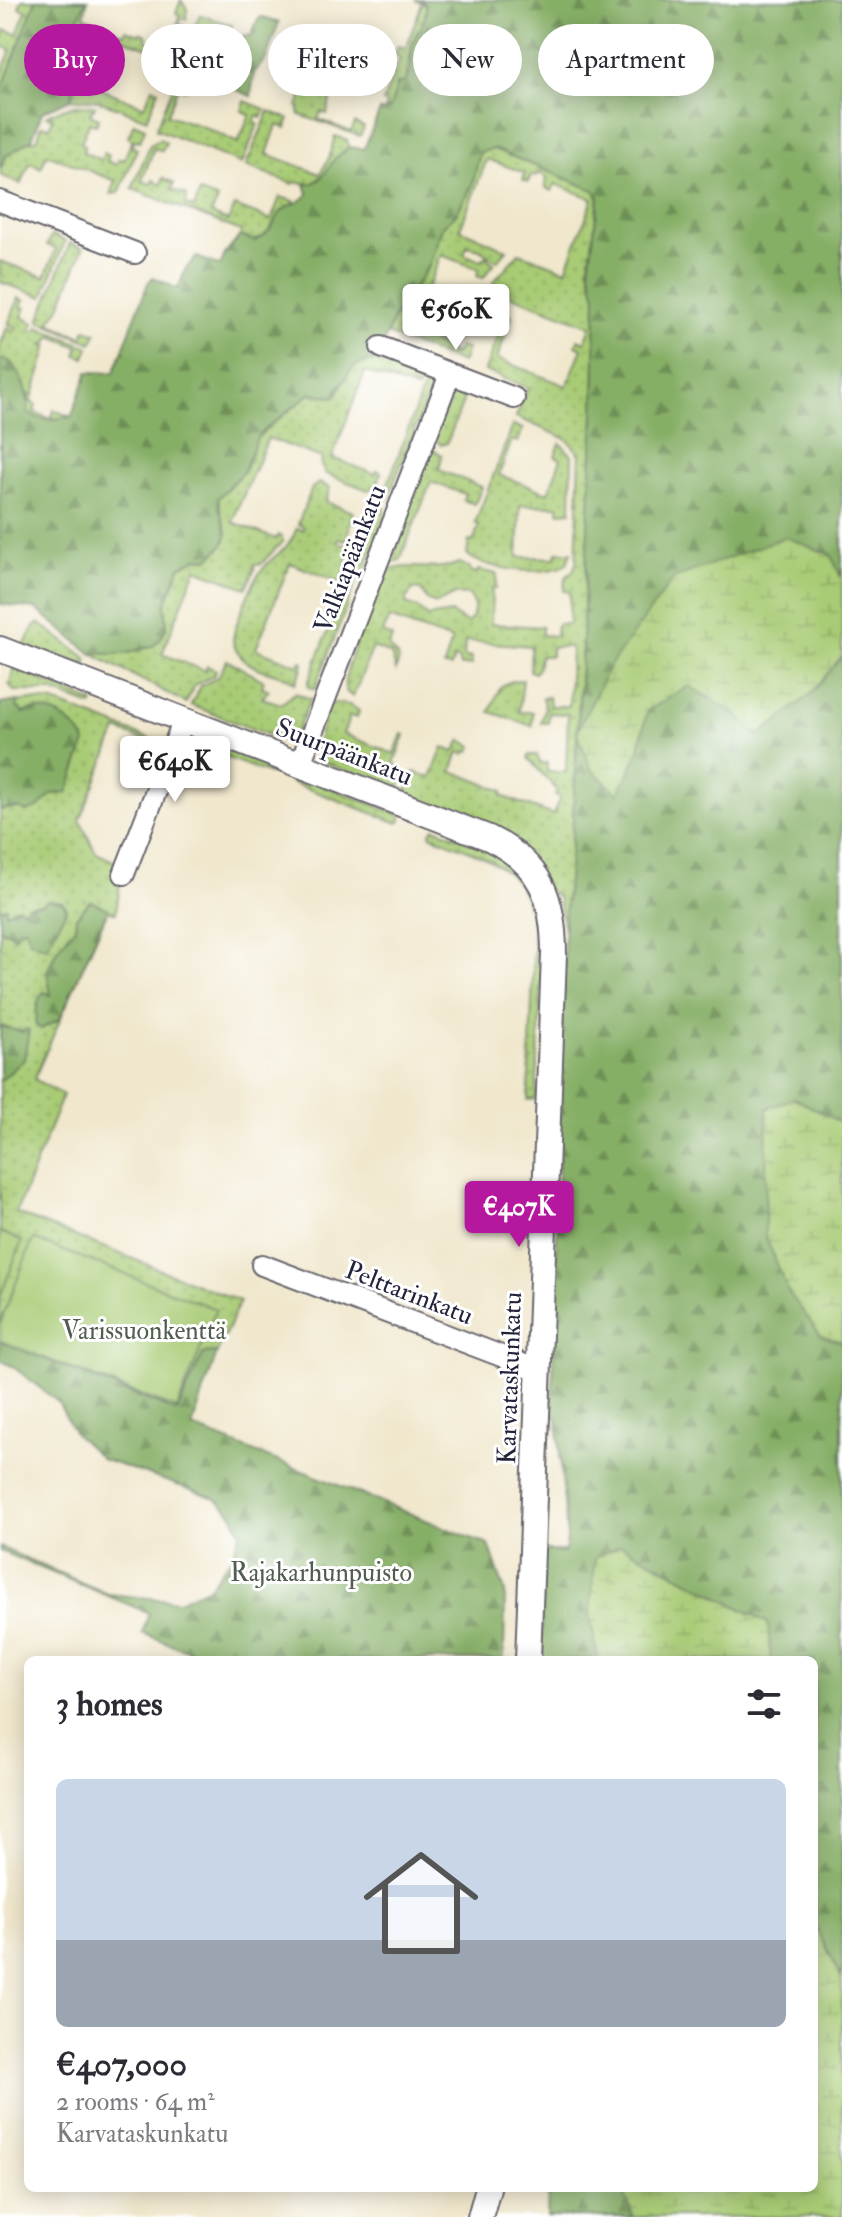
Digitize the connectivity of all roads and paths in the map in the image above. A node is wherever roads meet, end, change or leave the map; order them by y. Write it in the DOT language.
graph roads {
  1 [pos="0,201"];
  2 [pos="135,253"];
  3 [pos="381,347"];
  4 [pos="450,374"];
  5 [pos="514,398"];
  6 [pos="9,652"];
  7 [pos="184,719"];
  8 [pos="300,764"];
  9 [pos="489,838"];
  10 [pos="124,874"];
  11 [pos="262,1265"];
  12 [pos="538,1370"];
  13 [pos="528,1656"];
  14 [pos="487,2192"];
  15 [pos="480,2217"];
  1 -- 2 [label="street"];
  3 -- 4 [label="street"];
  4 -- 5 [label="street"];
  4 -- 8 [label="street, Valkiapäänkatu"];
  6 -- 7 [label="street, Suurpäänkatu"];
  7 -- 8 [label="street, Suurpäänkatu"];
  7 -- 10 [label="street"];
  8 -- 9 [label="street, Suurpäänkatu"];
  9 -- 12 [label="street, Karvataskunkatu"];
  11 -- 12 [label="street, Pelttarinkatu"];
  12 -- 13 [label="street, Karvataskunkatu"];
  14 -- 15 [label="street"];
}
